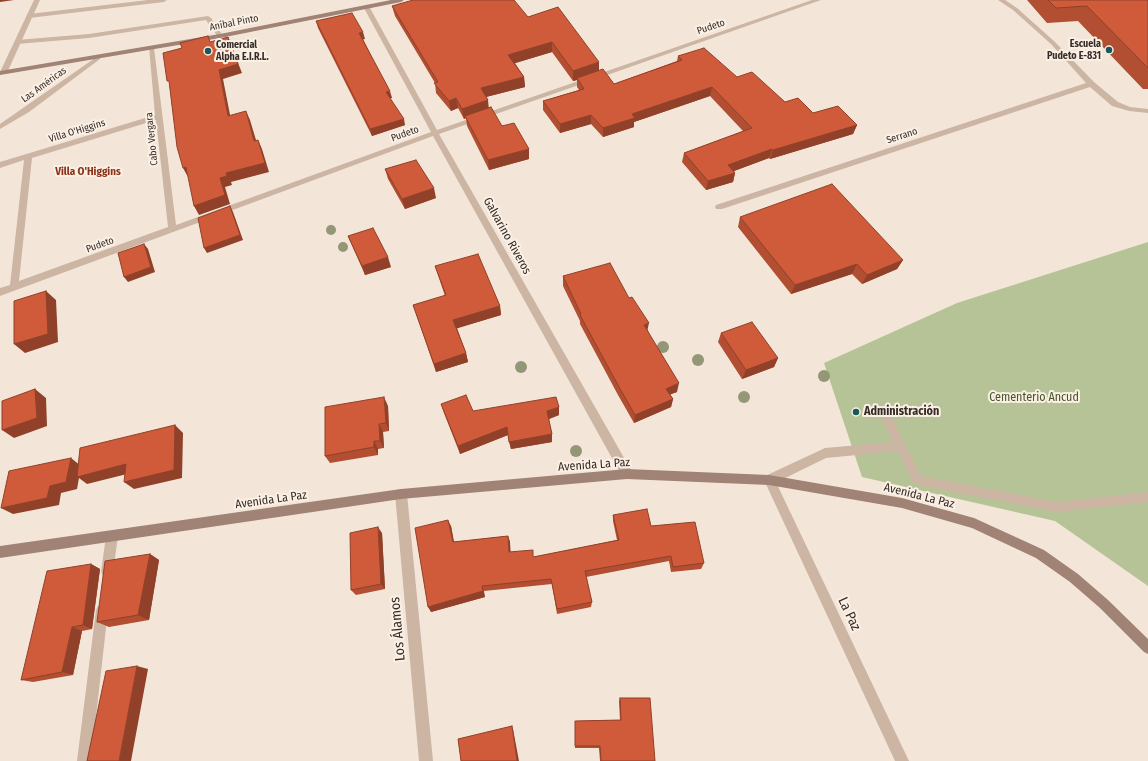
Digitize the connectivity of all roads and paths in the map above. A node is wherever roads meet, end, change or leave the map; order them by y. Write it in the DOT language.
graph roads {
  1 [pos="37,0"];
  2 [pos="164,0"];
  3 [pos="401,0"];
  4 [pos="818,0"];
  5 [pos="1001,0"];
  6 [pos="367,8"];
  7 [pos="29,16"];
  8 [pos="220,36"];
  9 [pos="17,42"];
  10 [pos="151,48"];
  11 [pos="98,58"];
  12 [pos="1,73"];
  13 [pos="1091,84"];
  14 [pos="1148,111"];
  15 [pos="160,116"];
  16 [pos="0,127"];
  17 [pos="435,133"];
  18 [pos="28,156"];
  19 [pos="0,166"];
  20 [pos="719,207"];
  21 [pos="172,229"];
  22 [pos="14,287"];
  23 [pos="0,292"];
  24 [pos="884,413"];
  25 [pos="902,446"];
  26 [pos="627,474"];
  27 [pos="769,480"];
  28 [pos="401,494"];
  29 [pos="1148,497"];
  30 [pos="112,536"];
  31 [pos="0,552"];
  32 [pos="106,582"];
  33 [pos="104,598"];
  34 [pos="1148,648"];
  35 [pos="84,761"];
  36 [pos="426,761"];
  37 [pos="902,761"];
  1 -- 7 [label="street"];
  2 -- 7 [label="street"];
  3 -- 6 [label="street, Aníbal Pinto"];
  4 -- 17 [label="street, Pudeto"];
  5 -- 13 [label="street"];
  6 -- 8 [label="street, Aníbal Pinto"];
  6 -- 17 [label="street, Galvarino Riveros"];
  7 -- 9 [label="street"];
  8 -- 9 [label="street"];
  8 -- 10 [label="street, Aníbal Pinto"];
  9 -- 12 [label="street"];
  10 -- 11 [label="street, Aníbal Pinto"];
  10 -- 15 [label="street, Cabo Vergara"];
  11 -- 12 [label="street, Aníbal Pinto"];
  11 -- 16 [label="street, Las Américas"];
  13 -- 14 [label="street"];
  13 -- 20 [label="street, Serrano"];
  15 -- 18 [label="street, Villa O'Higgins"];
  15 -- 21 [label="street, Cabo Vergara"];
  17 -- 21 [label="street, Pudeto"];
  17 -- 26 [label="street, Galvarino Riveros"];
  18 -- 19 [label="street, Villa O'Higgins"];
  18 -- 22 [label="street"];
  21 -- 22 [label="street, Pudeto"];
  22 -- 23 [label="street, Pudeto"];
  24 -- 25 [label="street"];
  25 -- 27 [label="street"];
  25 -- 29 [label="street"];
  26 -- 27 [label="street, Avenida La Paz"];
  26 -- 28 [label="street, Avenida La Paz"];
  27 -- 34 [label="street, Avenida La Paz"];
  27 -- 37 [label="street, La Paz"];
  28 -- 30 [label="street, Avenida La Paz"];
  28 -- 36 [label="street, Los Álamos"];
  30 -- 31 [label="street, Avenida La Paz"];
  30 -- 32 [label="street"];
  33 -- 35 [label="street"];
}
